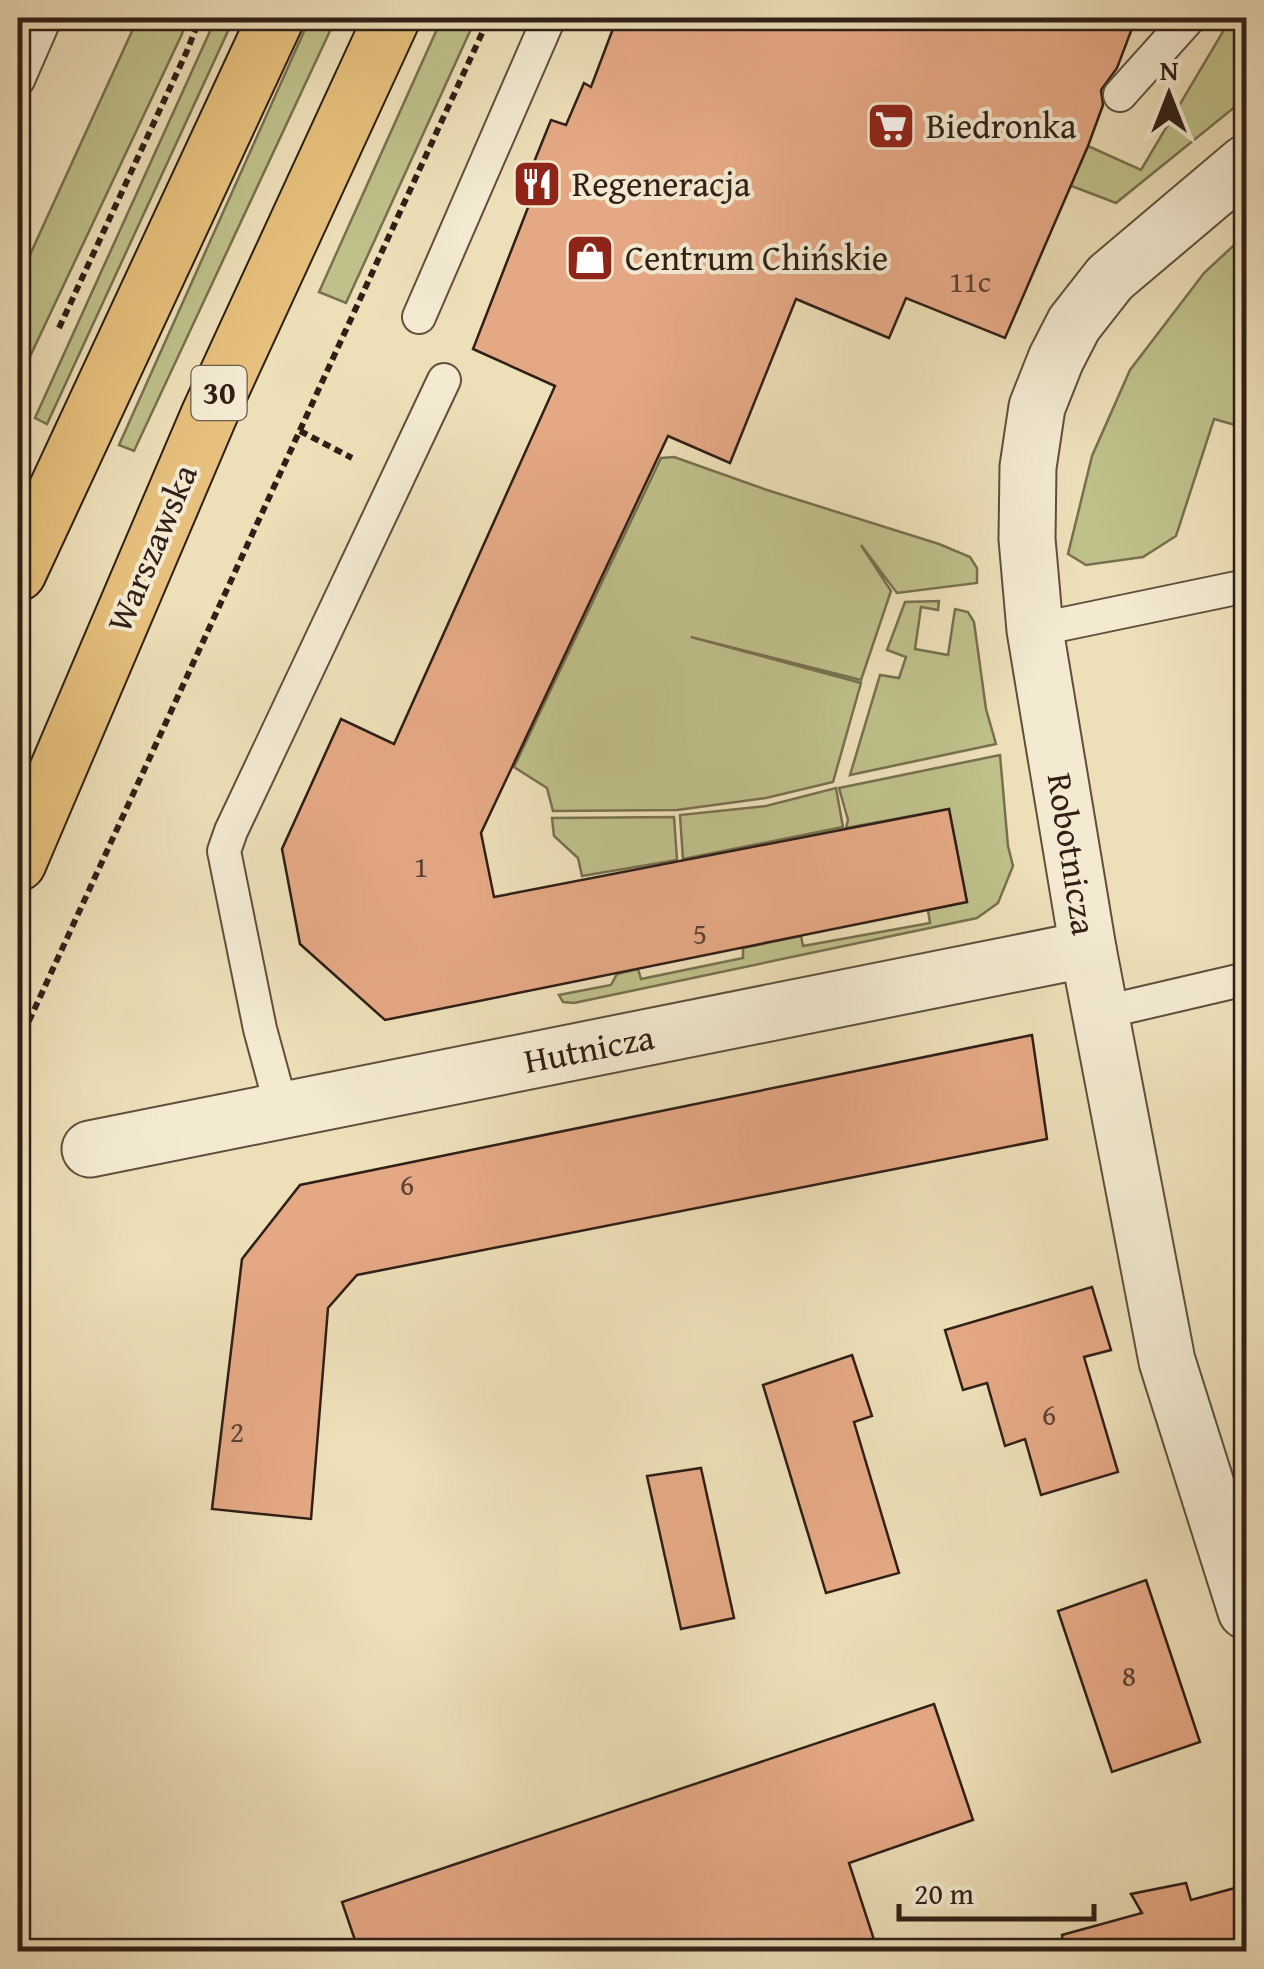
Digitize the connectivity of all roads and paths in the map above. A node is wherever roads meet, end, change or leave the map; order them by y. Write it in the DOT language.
graph roads {
  1 [pos="45,18"];
  2 [pos="200,18"];
  3 [pos="276,18"];
  4 [pos="392,18"];
  5 [pos="489,18"];
  6 [pos="549,18"];
  7 [pos="1188,18"];
  8 [pos="18,80"];
  9 [pos="1120,95"];
  10 [pos="1246,163"];
  11 [pos="420,317"];
  12 [pos="57,331"];
  13 [pos="444,380"];
  14 [pos="300,431"];
  15 [pos="334,448"];
  16 [pos="18,573"];
  17 [pos="1246,586"];
  18 [pos="1035,630"];
  19 [pos="18,863"];
  20 [pos="1088,949"];
  21 [pos="1246,978"];
  22 [pos="1100,1013"];
  23 [pos="18,1045"];
  24 [pos="282,1110"];
  25 [pos="90,1149"];
  26 [pos="1246,1610"];
  1 -- 8 [label="lane"];
  2 -- 12 [label="path"];
  3 -- 16 [label="main road"];
  4 -- 19 [label="main road, Warszawska / 30"];
  5 -- 14 [label="path"];
  6 -- 11 [label="lane"];
  7 -- 9 [label="lane"];
  10 -- 18 [label="street, Robotnicza"];
  13 -- 24 [label="lane"];
  14 -- 15 [label="path"];
  14 -- 23 [label="path"];
  17 -- 18 [label="lane"];
  18 -- 20 [label="street, Robotnicza"];
  20 -- 22 [label="street, Robotnicza"];
  20 -- 24 [label="street, Hutnicza"];
  21 -- 22 [label="lane"];
  22 -- 26 [label="street, Robotnicza"];
  24 -- 25 [label="street, Hutnicza"];
}
